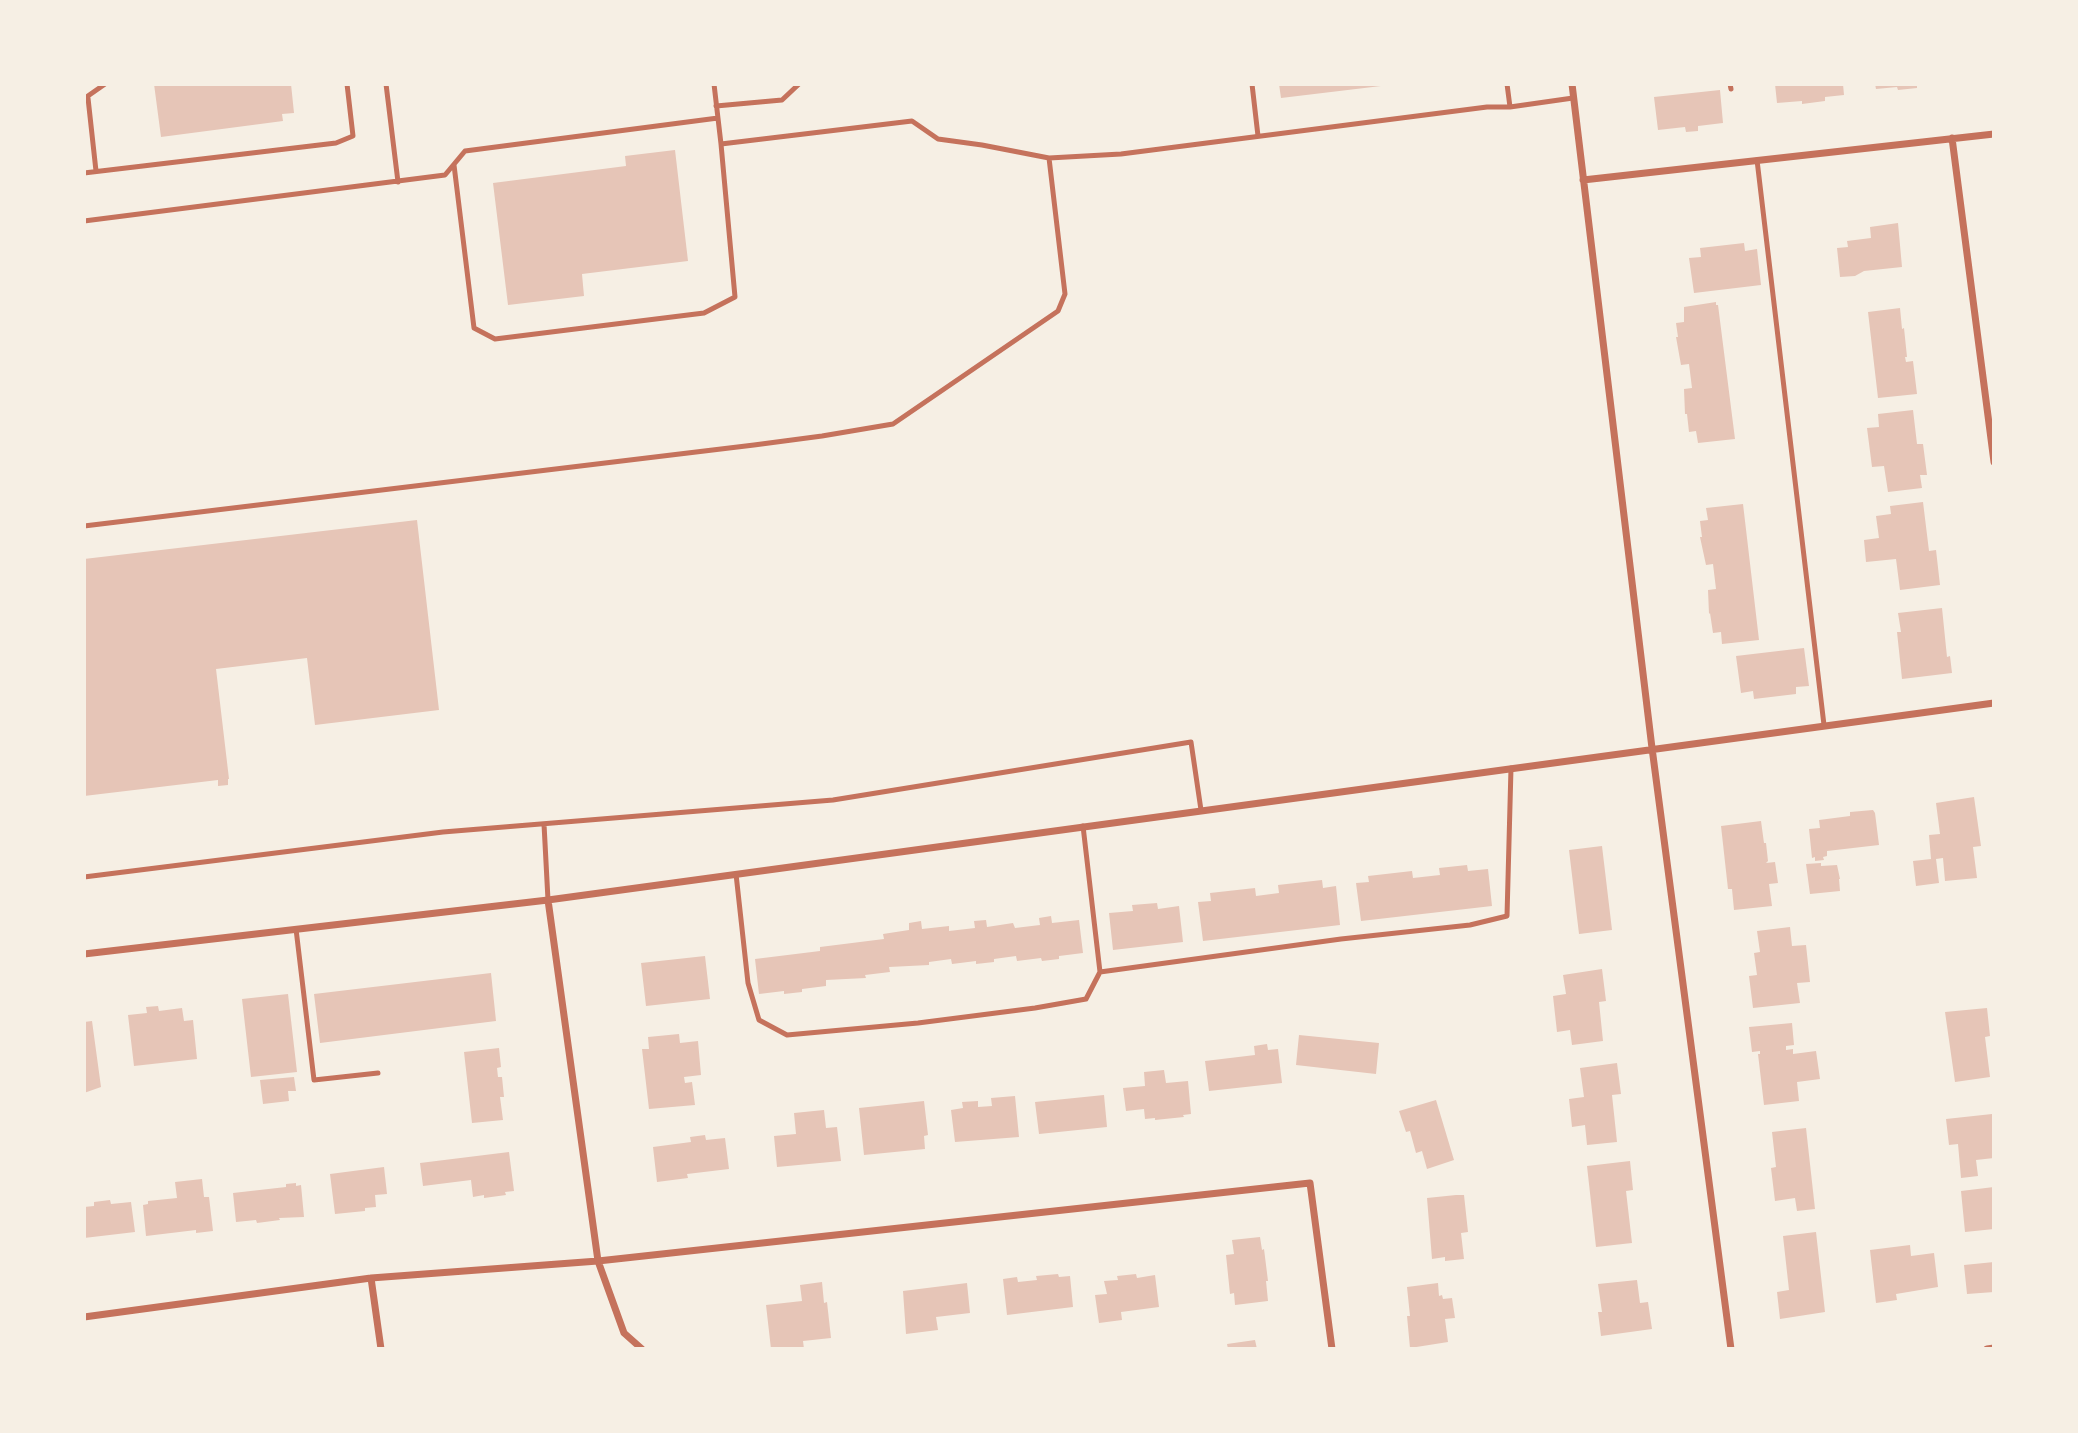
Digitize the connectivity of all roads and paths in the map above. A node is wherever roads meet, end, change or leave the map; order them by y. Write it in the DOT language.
graph roads {
  1 [pos="105,84"];
  2 [pos="346,84"];
  3 [pos="386,84"];
  4 [pos="714,84"];
  5 [pos="799,84"];
  6 [pos="1252,84"];
  7 [pos="1507,84"];
  8 [pos="1572,84"];
  9 [pos="86,98"];
  10 [pos="1573,98"];
  11 [pos="716,106"];
  12 [pos="1510,107"];
  13 [pos="718,118"];
  14 [pos="1994,134"];
  15 [pos="1258,136"];
  16 [pos="1952,138"];
  17 [pos="721,144"];
  18 [pos="1049,158"];
  19 [pos="1757,160"];
  20 [pos="454,164"];
  21 [pos="96,171"];
  22 [pos="84,173"];
  23 [pos="1583,180"];
  24 [pos="398,182"];
  25 [pos="84,220"];
  26 [pos="1994,463"];
  27 [pos="84,526"];
  28 [pos="1994,703"];
  29 [pos="1824,725"];
  30 [pos="1652,748"];
  31 [pos="1511,768"];
  32 [pos="1201,810"];
  33 [pos="544,824"];
  34 [pos="1083,826"];
  35 [pos="736,874"];
  36 [pos="84,877"];
  37 [pos="548,900"];
  38 [pos="296,929"];
  39 [pos="84,954"];
  40 [pos="1100,972"];
  41 [pos="377,1073"];
  42 [pos="598,1261"];
  43 [pos="371,1278"];
  44 [pos="84,1317"];
  45 [pos="1994,1348"];
  46 [pos="381,1349"];
  47 [pos="642,1349"];
  48 [pos="1332,1349"];
  49 [pos="1731,1349"];
  50 [pos="1987,1349"];
  1 -- 9 [label="lane"];
  2 -- 21 [label="lane"];
  3 -- 24 [label="lane"];
  4 -- 11 [label="lane"];
  5 -- 11 [label="lane"];
  6 -- 15 [label="lane"];
  7 -- 12 [label="lane"];
  8 -- 10 [label="street"];
  9 -- 21 [label="lane"];
  10 -- 12 [label="lane"];
  10 -- 23 [label="street"];
  11 -- 13 [label="lane"];
  12 -- 15 [label="lane"];
  13 -- 17 [label="lane"];
  13 -- 20 [label="lane"];
  14 -- 16 [label="street"];
  15 -- 18 [label="lane"];
  16 -- 19 [label="street"];
  16 -- 26 [label="street"];
  17 -- 18 [label="lane"];
  17 -- 20 [label="lane"];
  18 -- 27 [label="lane"];
  19 -- 23 [label="street"];
  19 -- 29 [label="lane"];
  20 -- 24 [label="lane"];
  21 -- 22 [label="lane"];
  23 -- 30 [label="street"];
  24 -- 25 [label="lane"];
  28 -- 29 [label="street"];
  29 -- 30 [label="street"];
  30 -- 31 [label="street"];
  30 -- 49 [label="street"];
  31 -- 32 [label="street"];
  31 -- 40 [label="lane"];
  32 -- 33 [label="lane"];
  32 -- 34 [label="street"];
  33 -- 36 [label="lane"];
  33 -- 37 [label="lane"];
  34 -- 35 [label="street"];
  34 -- 40 [label="lane"];
  35 -- 37 [label="street"];
  35 -- 40 [label="lane"];
  37 -- 38 [label="street"];
  37 -- 42 [label="street"];
  38 -- 39 [label="street"];
  38 -- 41 [label="lane"];
  42 -- 43 [label="street"];
  42 -- 47 [label="street"];
  42 -- 48 [label="street"];
  43 -- 44 [label="street"];
  43 -- 46 [label="street"];
  45 -- 50 [label="street"];
}
